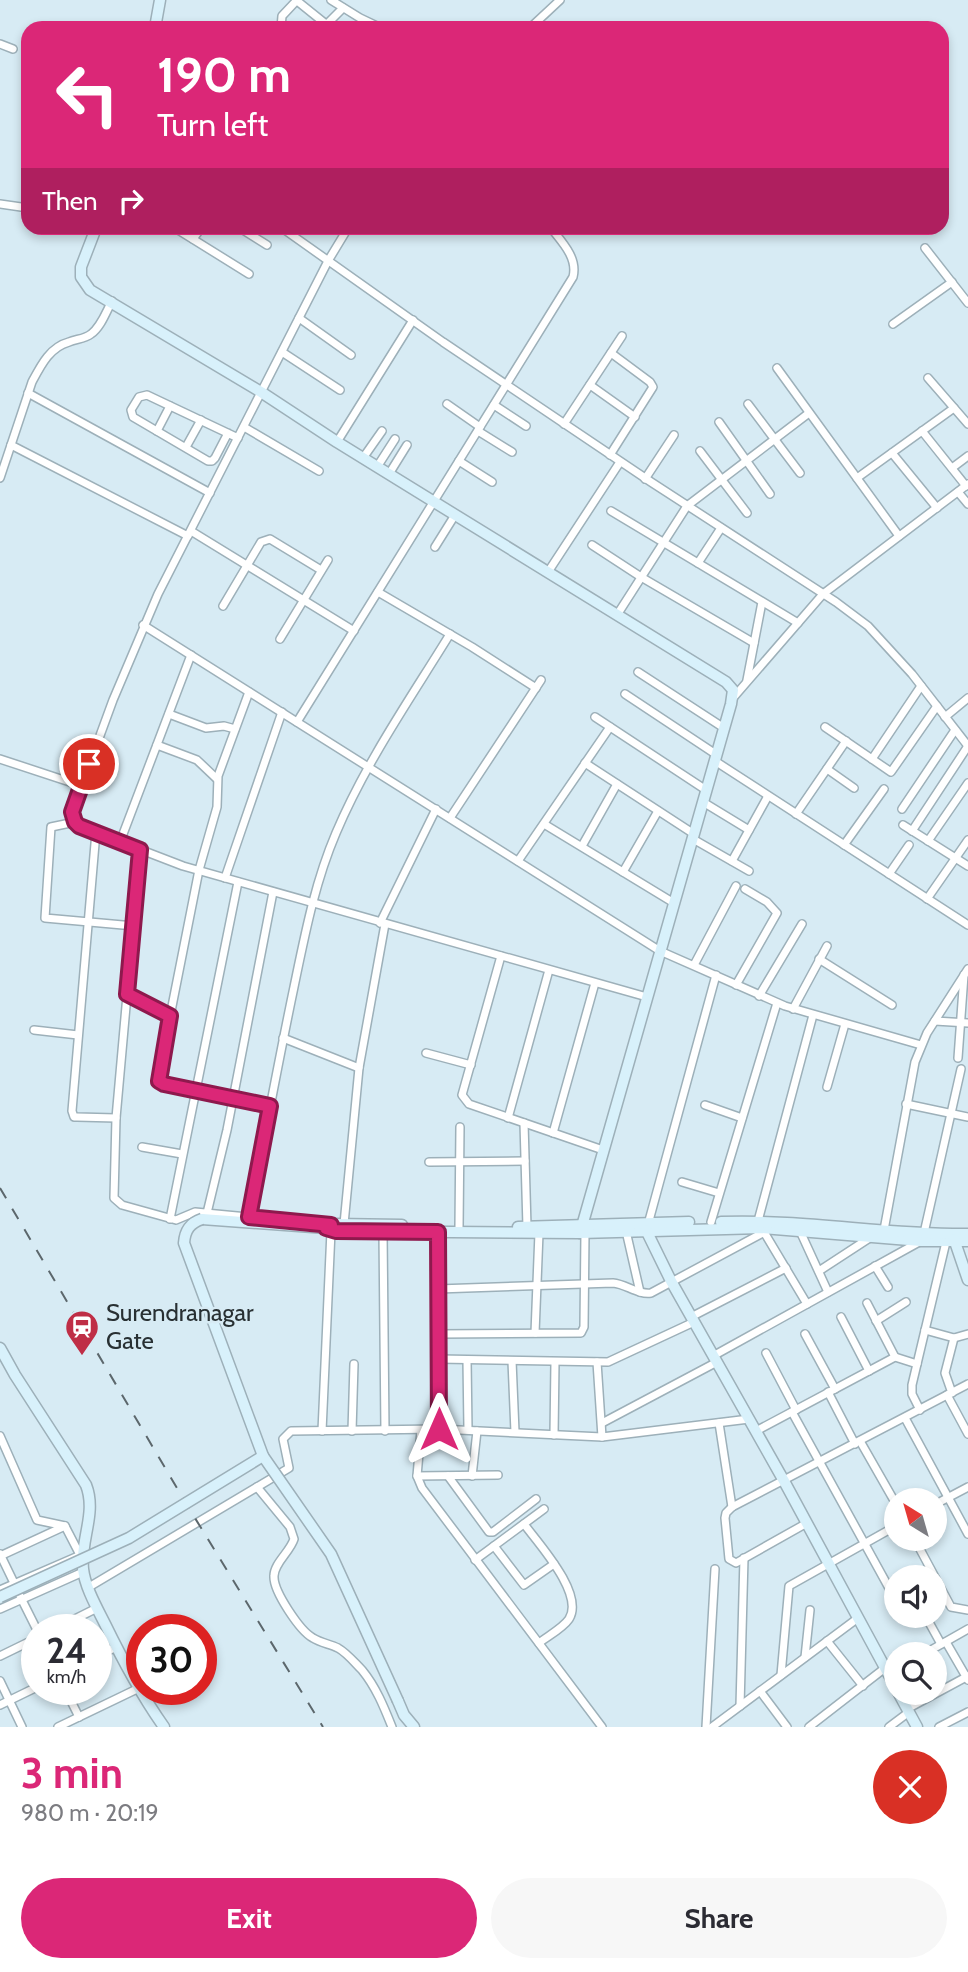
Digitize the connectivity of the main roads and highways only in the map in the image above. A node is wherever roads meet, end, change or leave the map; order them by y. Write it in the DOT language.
graph roads {
  1 [pos="160,0"];
  2 [pos="156,21"];
  3 [pos="93,235"];
  4 [pos="647,1226"];
  5 [pos="329,1228"];
  6 [pos="582,1231"];
  7 [pos="968,1234"];
  8 [pos="923,1237"];
  9 [pos="951,1239"];
  10 [pos="968,1241"];
  11 [pos="968,1280"];
  12 [pos="0,1348"];
  13 [pos="263,1456"];
  14 [pos="0,1597"];
  15 [pos="884,1660"];
  16 [pos="905,1705"];
  17 [pos="163,1727"];
  18 [pos="414,1727"];
  19 [pos="917,1727"];
  1 -- 2 [label="main road"];
  3 -- 6 [label="main road"];
  4 -- 6 [label="main road"];
  4 -- 6 [label="main road"];
  4 -- 8 [label="main road"];
  4 -- 8 [label="main road"];
  4 -- 15 [label="main road"];
  5 -- 6 [label="main road"];
  5 -- 6 [label="main road"];
  5 -- 13 [label="main road, bridge"];
  7 -- 9 [label="main road"];
  8 -- 9 [label="main road"];
  9 -- 10 [label="main road"];
  9 -- 11 [label="main road"];
  12 -- 17 [label="main road"];
  13 -- 14 [label="main road, bridge"];
  13 -- 18 [label="main road, bridge"];
  16 -- 19 [label="main road"];
}
